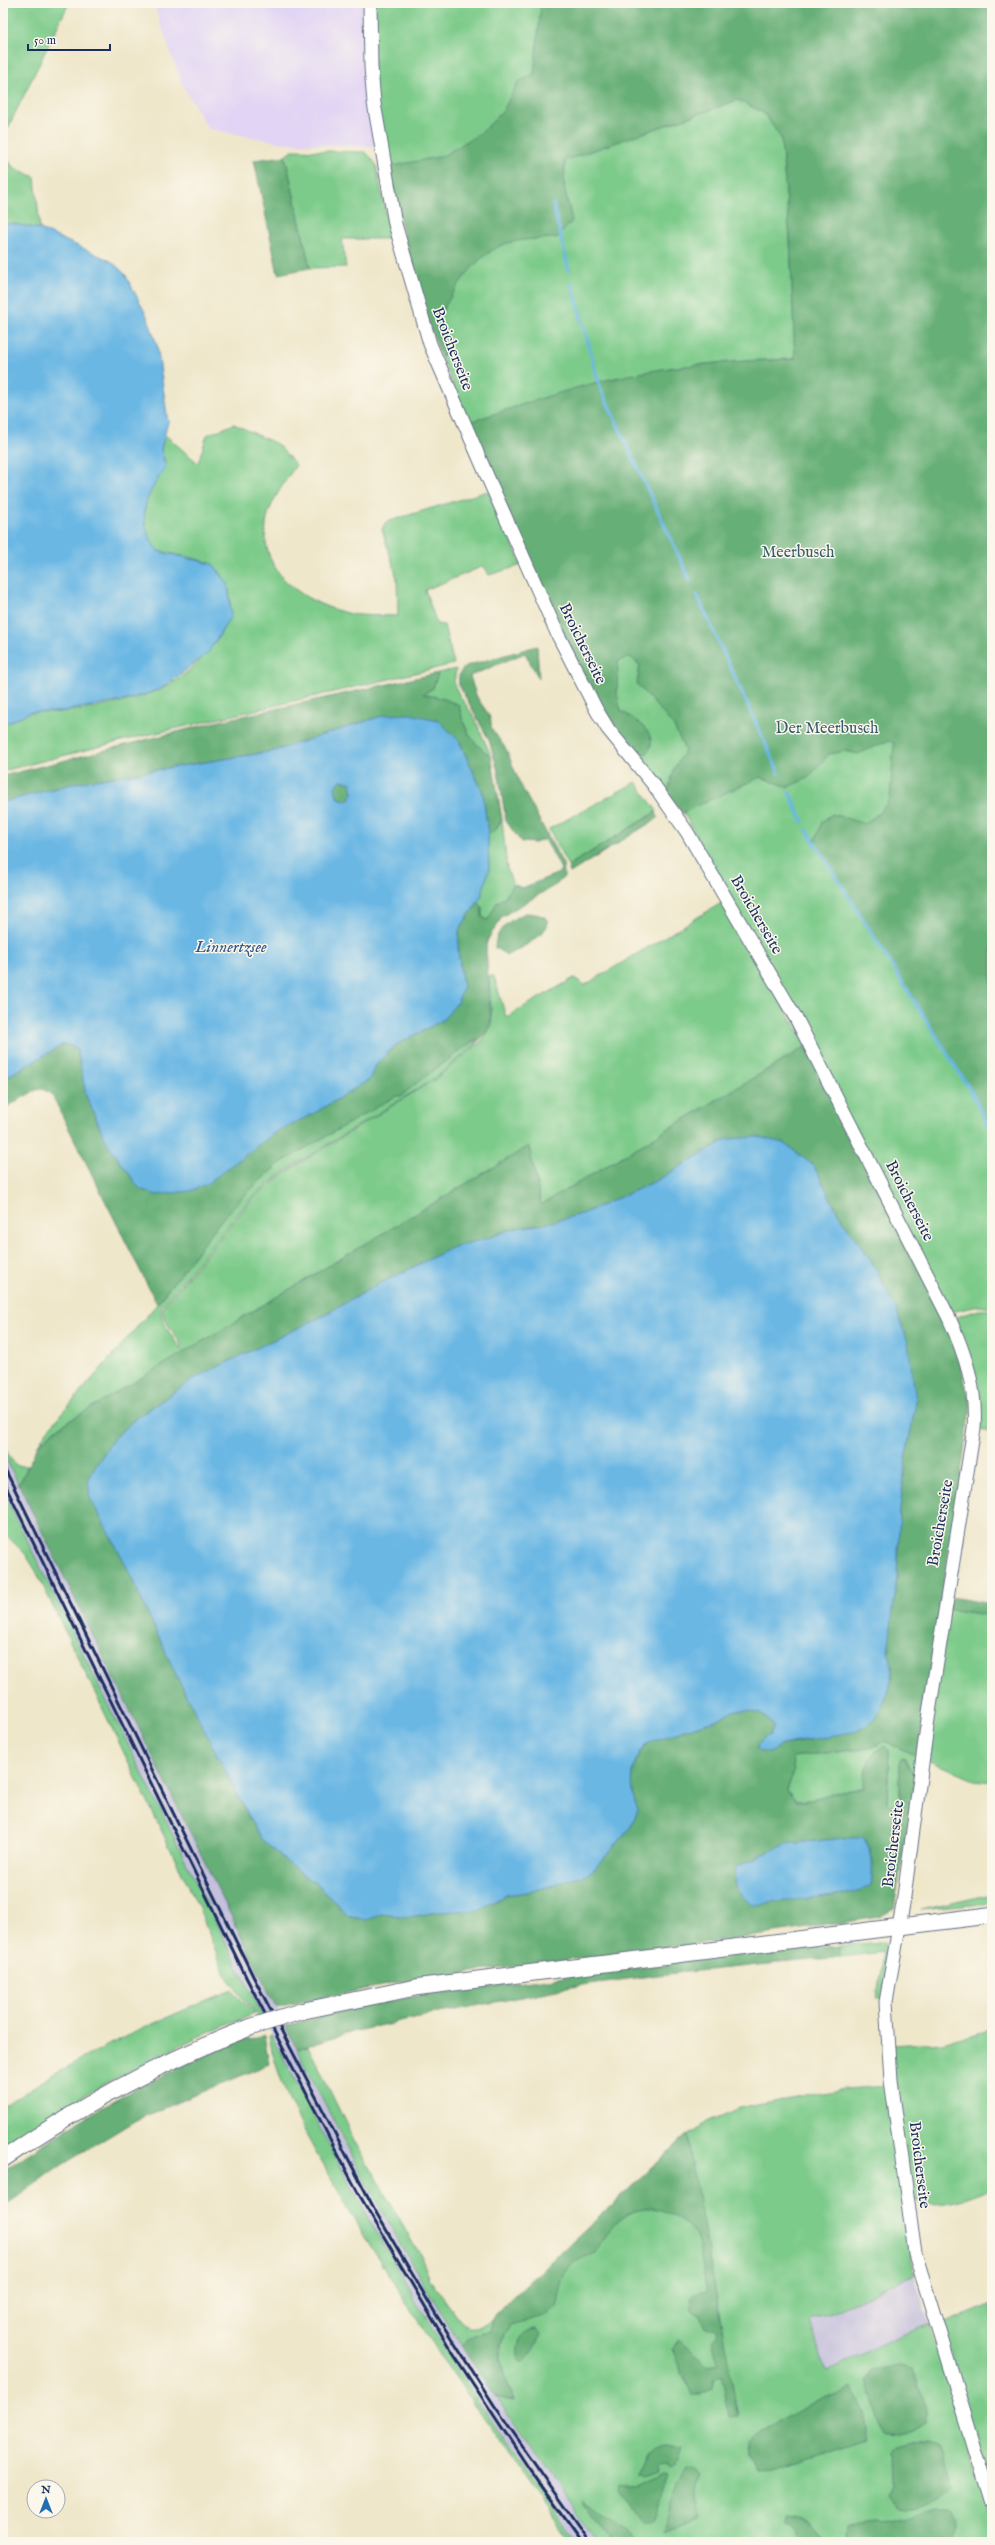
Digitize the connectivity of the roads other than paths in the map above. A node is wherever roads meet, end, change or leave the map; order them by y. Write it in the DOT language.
graph roads {
  1 [pos="370,3"];
  2 [pos="992,1915"];
  3 [pos="898,1927"];
  4 [pos="3,2160"];
  5 [pos="992,2504"];
  1 -- 3 [label="street, Broicherseite"];
  2 -- 3 [label="main road"];
  3 -- 4 [label="main road, bridge"];
  3 -- 5 [label="street, Broicherseite"];
}
